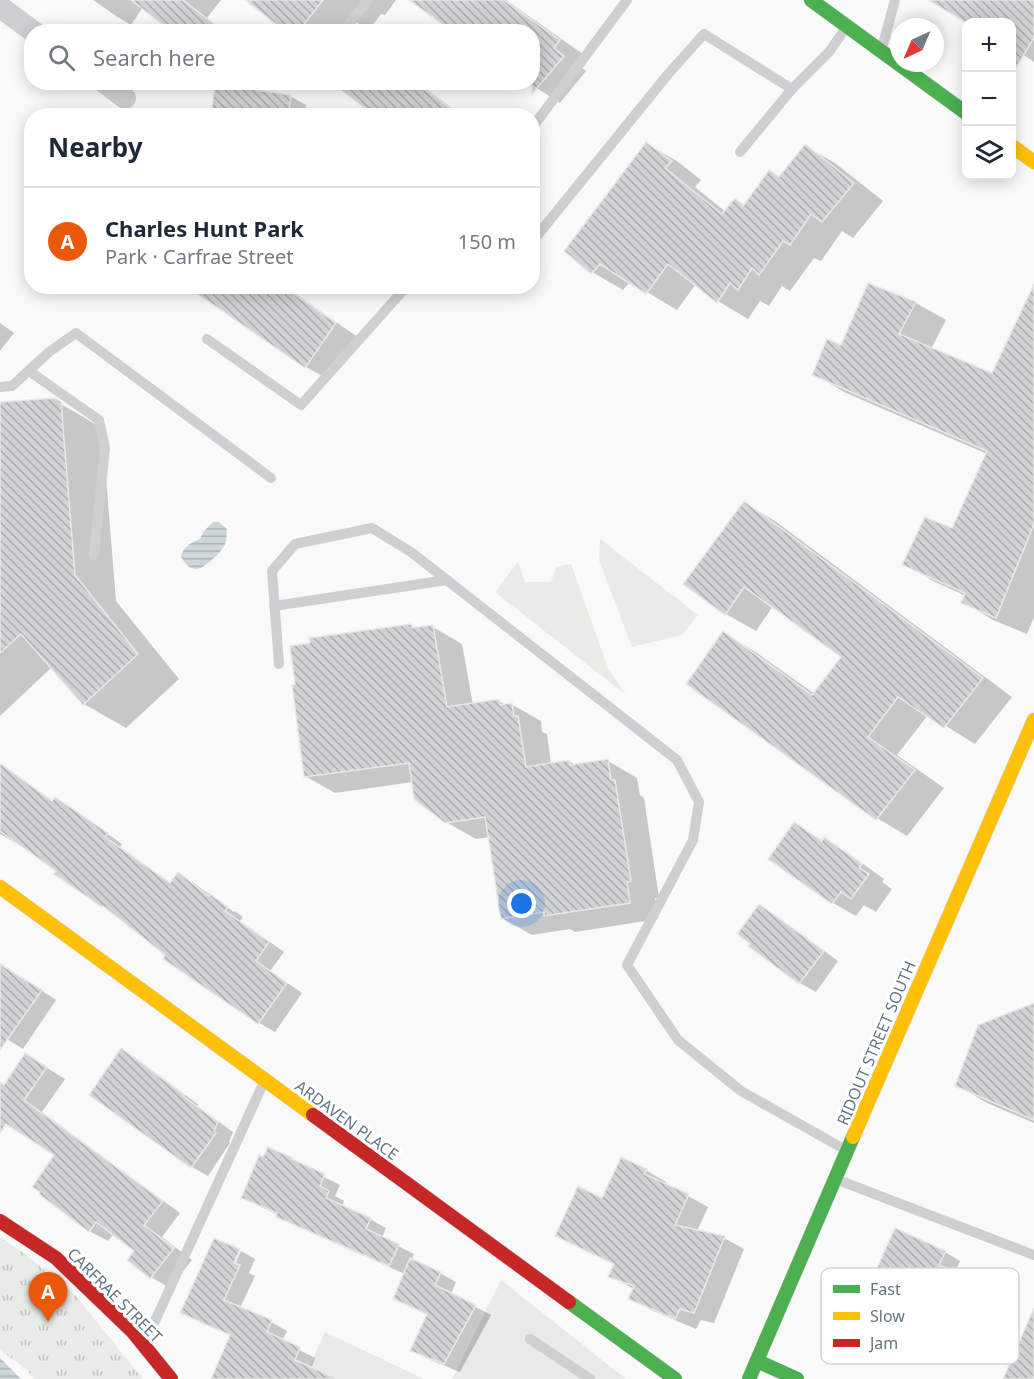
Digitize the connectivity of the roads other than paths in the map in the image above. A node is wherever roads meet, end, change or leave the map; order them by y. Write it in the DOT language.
graph roads {
  1 [pos="368,0"];
  2 [pos="627,0"];
  3 [pos="811,0"];
  4 [pos="895,0"];
  5 [pos="0,7"];
  6 [pos="349,24"];
  7 [pos="24,25"];
  8 [pos="847,26"];
  9 [pos="882,51"];
  10 [pos="792,89"];
  11 [pos="114,90"];
  12 [pos="125,98"];
  13 [pos="962,110"];
  14 [pos="540,117"];
  15 [pos="1016,149"];
  16 [pos="740,152"];
  17 [pos="1034,162"];
  18 [pos="540,232"];
  19 [pos="400,294"];
  20 [pos="207,339"];
  21 [pos="28,370"];
  22 [pos="0,387"];
  23 [pos="271,478"];
  24 [pos="94,555"];
  25 [pos="447,580"];
  26 [pos="274,606"];
  27 [pos="279,664"];
  28 [pos="1034,720"];
  29 [pos="0,887"];
  30 [pos="265,1080"];
  31 [pos="847,1151"];
  32 [pos="835,1179"];
  33 [pos="0,1221"];
  34 [pos="1033,1252"];
  35 [pos="531,1339"];
  36 [pos="144,1346"];
  37 [pos="756,1361"];
  38 [pos="171,1379"];
  39 [pos="590,1379"];
  40 [pos="675,1379"];
  41 [pos="748,1379"];
  42 [pos="797,1379"];
  1 -- 6 [label="lane"];
  2 -- 14 [label="lane"];
  3 -- 8 [label="street"];
  4 -- 9 [label="lane"];
  5 -- 7 [label="street"];
  8 -- 9 [label="street"];
  8 -- 10 [label="lane"];
  9 -- 13 [label="street"];
  10 -- 16 [label="lane"];
  10 -- 18 [label="lane"];
  11 -- 12 [label="street"];
  15 -- 17 [label="street"];
  19 -- 20 [label="lane"];
  21 -- 22 [label="lane"];
  21 -- 23 [label="lane"];
  21 -- 24 [label="lane"];
  25 -- 26 [label="lane"];
  25 -- 26 [label="lane"];
  25 -- 31 [label="lane"];
  26 -- 27 [label="lane"];
  28 -- 31 [label="street, RIDOUT STREET SOUTH"];
  29 -- 30 [label="street, ARDAVEN PLACE"];
  30 -- 36 [label="lane"];
  30 -- 40 [label="street, ARDAVEN PLACE"];
  31 -- 32 [label="street, RIDOUT STREET SOUTH"];
  32 -- 34 [label="lane"];
  32 -- 37 [label="street, RIDOUT STREET SOUTH"];
  33 -- 36 [label="street, CARFRAE STREET"];
  35 -- 39 [label="lane"];
  36 -- 38 [label="street, CARFRAE STREET"];
  37 -- 41 [label="street, RIDOUT STREET SOUTH"];
  37 -- 42 [label="street"];
}
